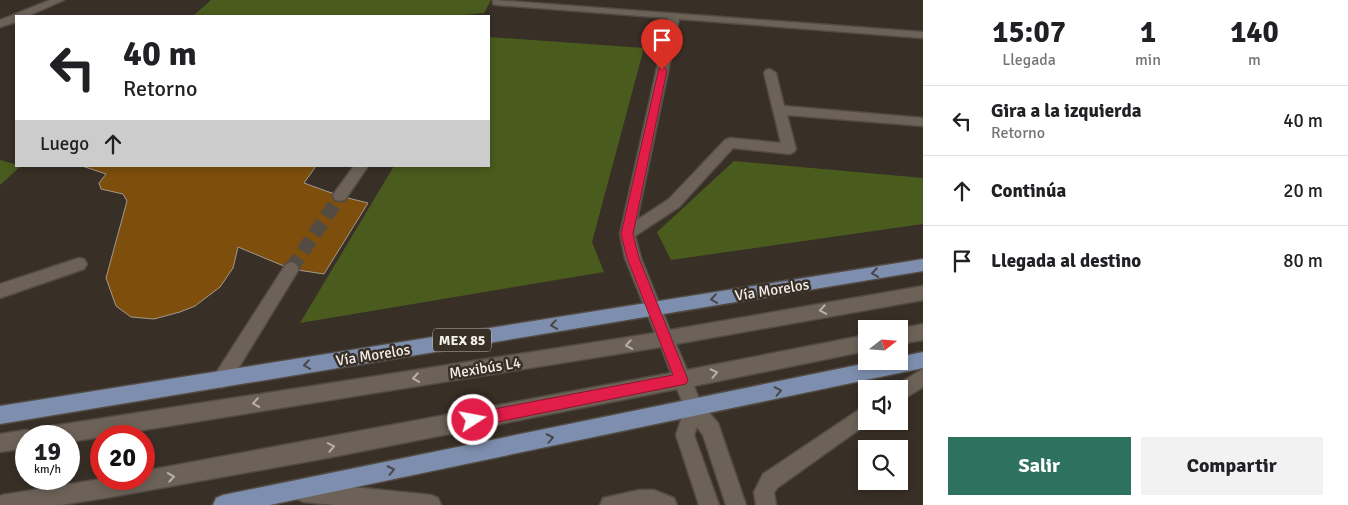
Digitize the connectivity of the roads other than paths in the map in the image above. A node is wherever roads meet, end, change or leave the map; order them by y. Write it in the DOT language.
graph roads {
  1 [pos="59,0"];
  2 [pos="497,2"];
  3 [pos="22,15"];
  4 [pos="674,16"];
  5 [pos="15,18"];
  6 [pos="0,24"];
  7 [pos="923,35"];
  8 [pos="770,73"];
  9 [pos="780,110"];
  10 [pos="923,122"];
  11 [pos="360,167"];
  12 [pos="340,196"];
  13 [pos="627,234"];
  14 [pos="79,264"];
  15 [pos="923,266"];
  16 [pos="291,269"];
  17 [pos="0,291"];
  18 [pos="923,293"];
  19 [pos="653,308"];
  20 [pos="923,332"];
  21 [pos="908,334"];
  22 [pos="665,338"];
  23 [pos="858,345"];
  24 [pos="923,360"];
  25 [pos="923,377"];
  26 [pos="222,379"];
  27 [pos="682,380"];
  28 [pos="908,387"];
  29 [pos="694,408"];
  30 [pos="0,415"];
  31 [pos="858,420"];
  32 [pos="80,431"];
  33 [pos="15,441"];
  34 [pos="0,444"];
  35 [pos="293,491"];
  36 [pos="2,505"];
  37 [pos="223,505"];
  38 [pos="431,505"];
  39 [pos="610,505"];
  40 [pos="667,505"];
  41 [pos="709,505"];
  42 [pos="736,505"];
  43 [pos="766,505"];
  1 -- 3 [label="lane"];
  2 -- 4 [label="lane"];
  4 -- 7 [label="lane"];
  4 -- 13 [label="lane"];
  5 -- 6 [label="lane"];
  8 -- 9 [label="lane"];
  9 -- 10 [label="lane"];
  9 -- 13 [label="lane"];
  11 -- 12 [label="lane"];
  13 -- 19 [label="lane"];
  14 -- 17 [label="lane"];
  15 -- 19 [label="main road, Vía Morelos / MEX 85, one-way"];
  16 -- 26 [label="lane"];
  18 -- 22 [label="lane, Mexibús L4, one-way"];
  19 -- 22 [label="lane"];
  19 -- 26 [label="main road, Vía Morelos / MEX 85, one-way"];
  20 -- 21 [label="lane"];
  22 -- 27 [label="lane"];
  22 -- 32 [label="lane, Mexibús L4, one-way"];
  27 -- 23 [label="lane, one-way"];
  29 -- 24 [label="main road, one-way"];
  25 -- 28 [label="lane"];
  26 -- 30 [label="main road, Vía Morelos / MEX 85"];
  27 -- 29 [label="lane"];
  36 -- 27 [label="lane, one-way"];
  35 -- 29 [label="main road, one-way"];
  29 -- 41 [label="lane"];
  29 -- 42 [label="lane"];
  31 -- 43 [label="lane"];
  33 -- 34 [label="lane"];
  35 -- 37 [label="main road"];
  35 -- 38 [label="lane"];
  39 -- 40 [label="lane"];
}
